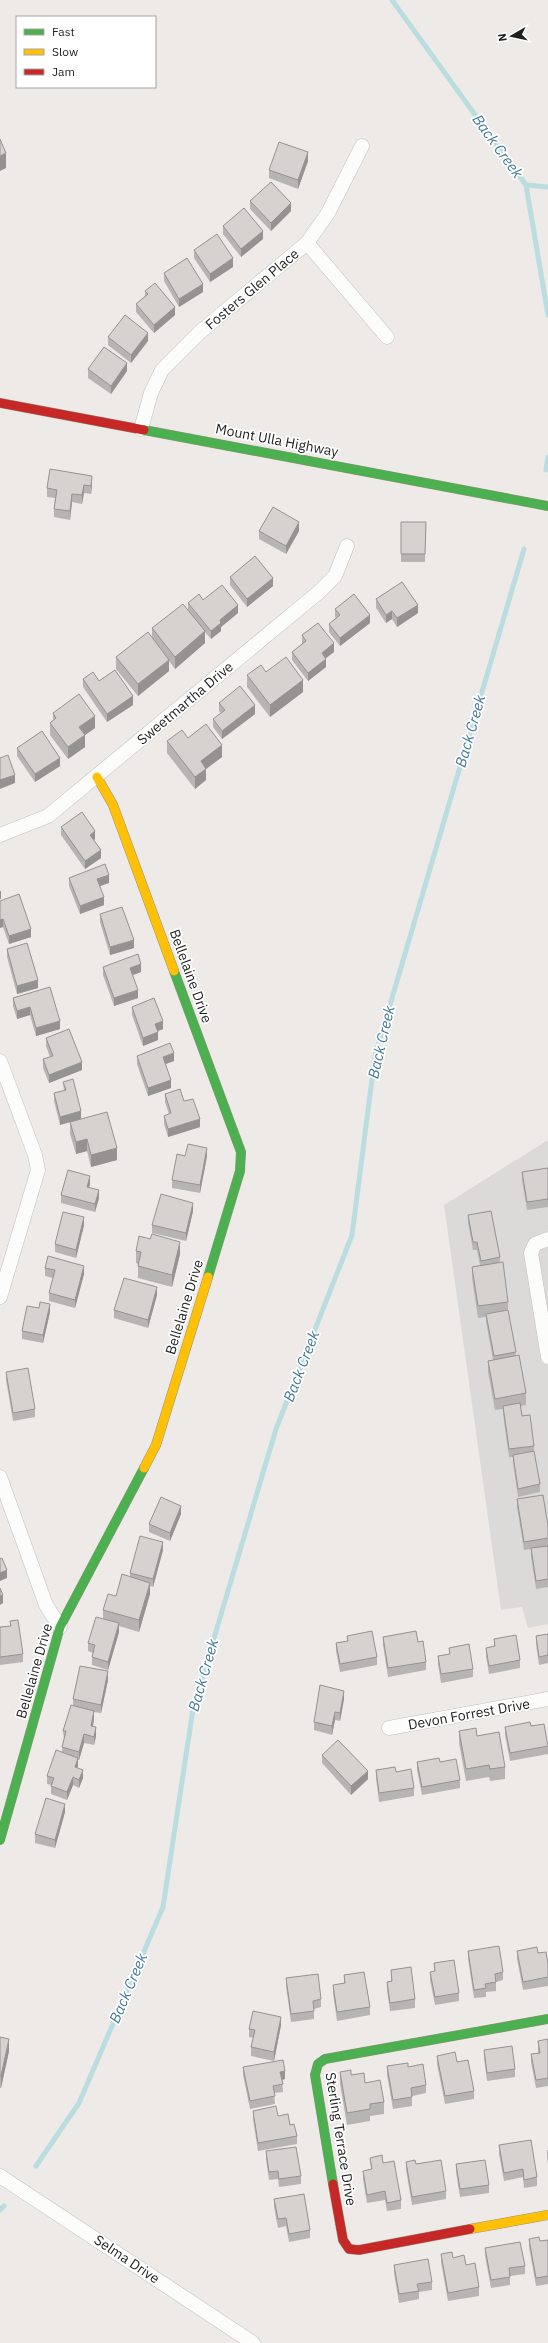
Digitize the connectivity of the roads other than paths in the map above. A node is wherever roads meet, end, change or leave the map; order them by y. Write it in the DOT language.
graph roads {
  1 [pos="362,146"];
  2 [pos="307,244"];
  3 [pos="387,337"];
  4 [pos="0,403"];
  5 [pos="141,429"];
  6 [pos="548,506"];
  7 [pos="347,546"];
  8 [pos="97,777"];
  9 [pos="0,835"];
  10 [pos="0,1061"];
  11 [pos="548,1239"];
  12 [pos="0,1297"];
  13 [pos="548,1357"];
  14 [pos="0,1477"];
  15 [pos="60,1627"];
  16 [pos="548,1699"];
  17 [pos="389,1728"];
  18 [pos="4,1808"];
  19 [pos="0,1840"];
  20 [pos="548,2019"];
  21 [pos="0,2176"];
  22 [pos="548,2215"];
  23 [pos="253,2343"];
  1 -- 2 [label="street, Fosters Glen Place"];
  2 -- 3 [label="street"];
  2 -- 5 [label="street, Fosters Glen Place"];
  4 -- 5 [label="street, Mount Ulla Highway"];
  5 -- 6 [label="street, Mount Ulla Highway"];
  7 -- 8 [label="street, Sweetmartha Drive"];
  8 -- 9 [label="street, Sweetmartha Drive"];
  8 -- 15 [label="street, Bellelaine Drive"];
  10 -- 12 [label="street"];
  11 -- 13 [label="street"];
  14 -- 15 [label="street"];
  15 -- 18 [label="street, Bellelaine Drive"];
  16 -- 17 [label="street, Devon Forrest Drive"];
  18 -- 19 [label="street, Bellelaine Drive"];
  20 -- 22 [label="street, Sterling Terrace Drive"];
  21 -- 23 [label="street, Selma Drive"];
}
